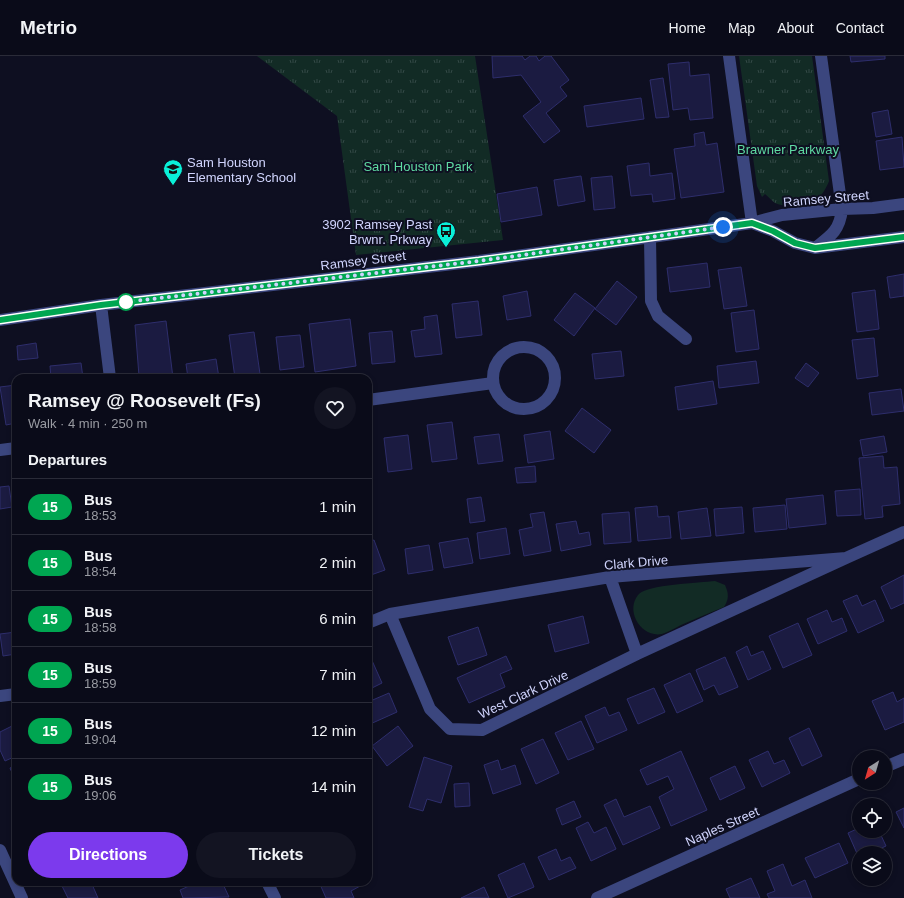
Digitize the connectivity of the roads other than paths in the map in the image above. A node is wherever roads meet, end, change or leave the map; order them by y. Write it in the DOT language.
graph roads {
  1 [pos="729,56"];
  2 [pos="821,56"];
  3 [pos="904,204"];
  4 [pos="842,209"];
  5 [pos="752,223"];
  6 [pos="650,237"];
  7 [pos="904,237"];
  8 [pos="815,248"];
  9 [pos="101,305"];
  10 [pos="0,320"];
  11 [pos="686,339"];
  12 [pos="110,374"];
  13 [pos="493,383"];
  14 [pos="372,399"];
  15 [pos="12,448"];
  16 [pos="0,450"];
  17 [pos="904,532"];
  18 [pos="846,558"];
  19 [pos="610,577"];
  20 [pos="390,614"];
  21 [pos="372,621"];
  22 [pos="637,654"];
  23 [pos="12,694"];
  24 [pos="0,696"];
  25 [pos="904,759"];
  26 [pos="892,764"];
  27 [pos="852,782"];
  28 [pos="0,850"];
  29 [pos="12,876"];
  30 [pos="16,886"];
  31 [pos="269,886"];
  32 [pos="22,898"];
  33 [pos="275,898"];
  34 [pos="597,898"];
  1 -- 5 [label="street"];
  2 -- 4 [label="street"];
  3 -- 4 [label="street, Ramsey Street"];
  4 -- 5 [label="street, Ramsey Street"];
  4 -- 8 [label="street"];
  5 -- 6 [label="street, Ramsey Street"];
  5 -- 8 [label="street, Ramsey Street"];
  6 -- 9 [label="street, Ramsey Street"];
  6 -- 11 [label="street"];
  7 -- 8 [label="street, Ramsey Street"];
  9 -- 10 [label="street, Ramsey Street"];
  9 -- 12 [label="street"];
  13 -- 13 [label="street"];
  13 -- 14 [label="street"];
  15 -- 16 [label="street"];
  17 -- 18 [label="street, Clark Drive"];
  18 -- 19 [label="street, Clark Drive"];
  18 -- 22 [label="street, West Clark Drive"];
  19 -- 20 [label="street, Clark Drive"];
  19 -- 22 [label="street"];
  20 -- 21 [label="street, Clark Drive"];
  20 -- 22 [label="street, West Clark Drive"];
  23 -- 24 [label="street"];
  25 -- 26 [label="street"];
  27 -- 34 [label="street, Naples Street"];
  28 -- 29 [label="street"];
  30 -- 32 [label="street"];
  31 -- 33 [label="street"];
}
